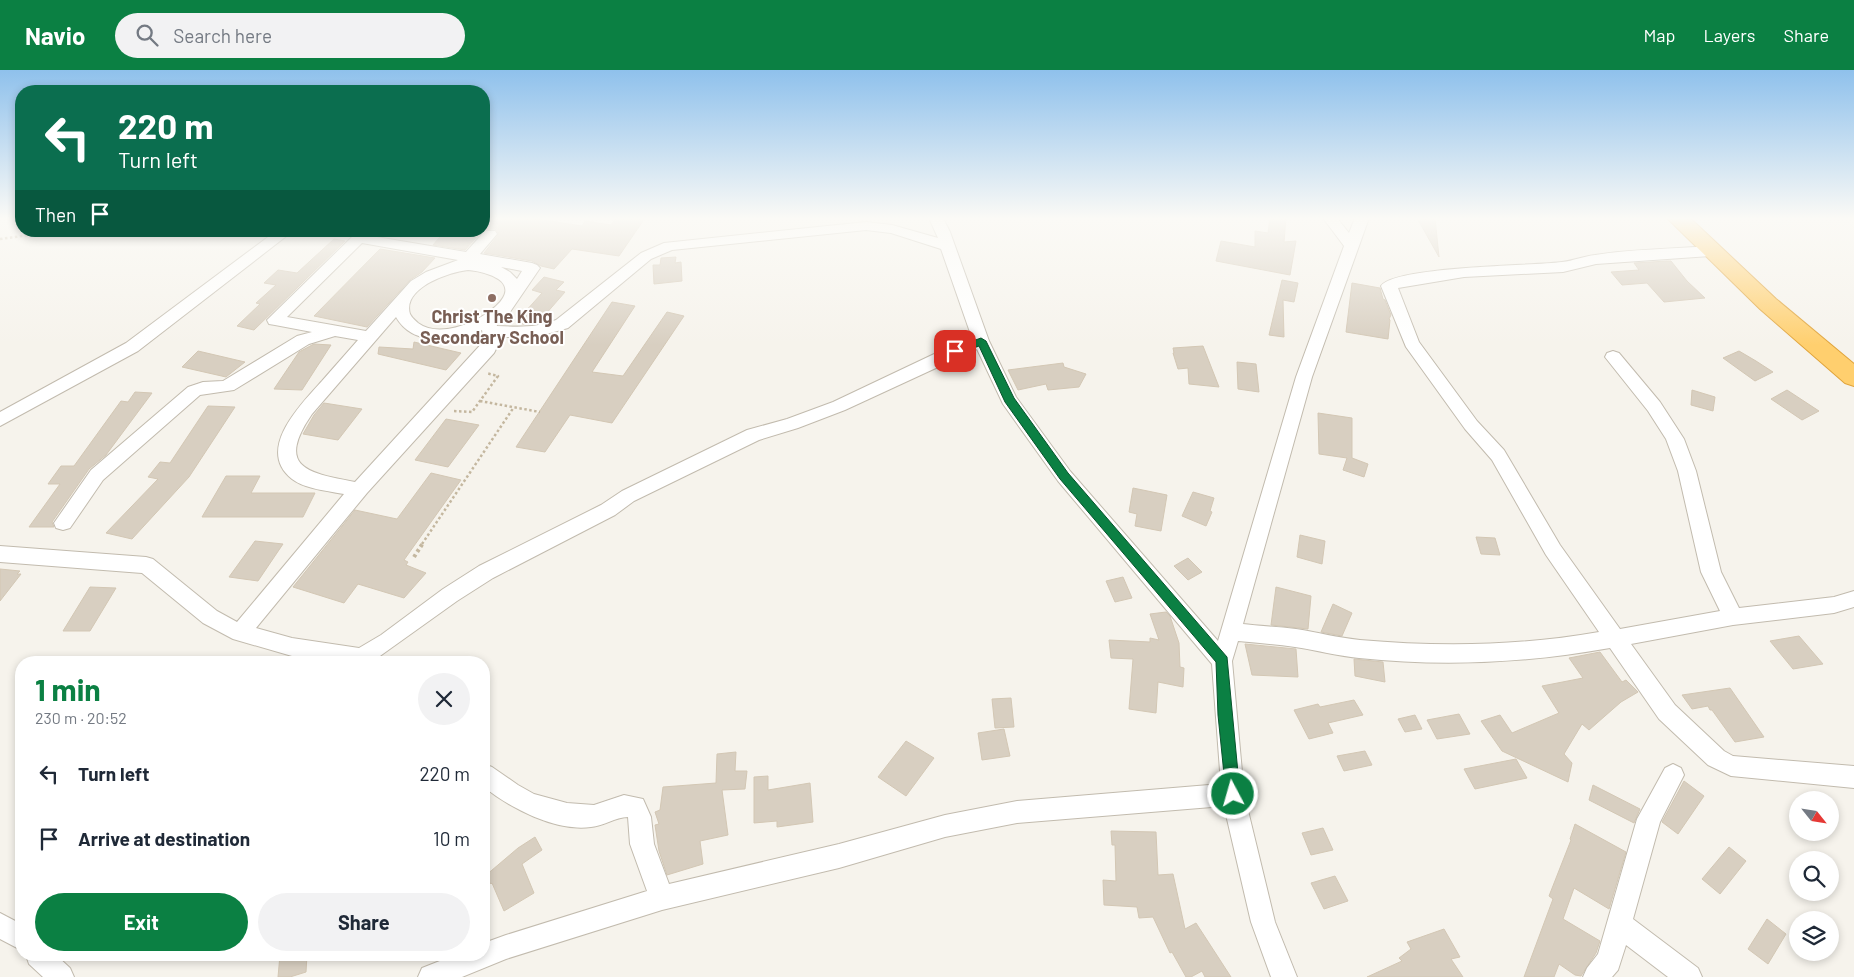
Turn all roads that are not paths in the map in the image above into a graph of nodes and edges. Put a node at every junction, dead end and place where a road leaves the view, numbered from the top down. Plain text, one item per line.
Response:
1 (247, 260) edge
2 (336, 260) edge
3 (462, 260) edge
4 (641, 260) edge
5 (953, 260) edge
6 (1347, 260) edge
7 (1591, 260) edge
8 (1720, 260) edge
9 (465, 261) junction
10 (407, 294) junction
11 (511, 298) junction
12 (489, 326) junction
13 (334, 331) junction
14 (370, 337) junction
15 (981, 341) junction
16 (1613, 357) dead end
17 (1854, 377) edge
18 (0, 420) edge
19 (358, 490) junction
20 (63, 523) dead end
21 (0, 554) edge
22 (1854, 599) edge
23 (1733, 617) junction
24 (1230, 632) junction
25 (240, 633) junction
26 (1614, 639) junction
27 (345, 656) edge
28 (372, 656) edge
29 (1222, 661) junction
30 (1672, 775) dead end
31 (1854, 777) edge
32 (490, 778) edge
33 (1233, 794) junction
34 (662, 898) junction
35 (1619, 924) junction
36 (0, 925) edge
37 (15, 934) edge
38 (490, 953) edge
39 (44, 961) edge
40 (471, 961) edge
41 (61, 977) edge
42 (431, 977) edge
43 (1284, 977) edge
44 (1596, 977) edge
45 (1689, 977) edge

1 - 18 street
2 - 13 street
3 - 9 street
4 - 12 street
5 - 15 street
6 - 24 street
7 - 26 street
8 - 17 highway
9 - 10 street
9 - 11 street
9 - 11 street
10 - 12 street
10 - 14 street
11 - 12 street
12 - 19 street
13 - 14 street
13 - 20 street
14 - 19 street
15 - 28 street
15 - 29 street
16 - 23 street
19 - 25 street
21 - 25 street
22 - 23 street
23 - 26 street
24 - 26 street
24 - 29 street
25 - 27 street
26 - 31 street
29 - 33 street
30 - 35 street
32 - 34 street
33 - 34 street
33 - 43 street
34 - 38 street
35 - 44 street
35 - 45 street
36 - 37 street
39 - 41 street
40 - 42 street

